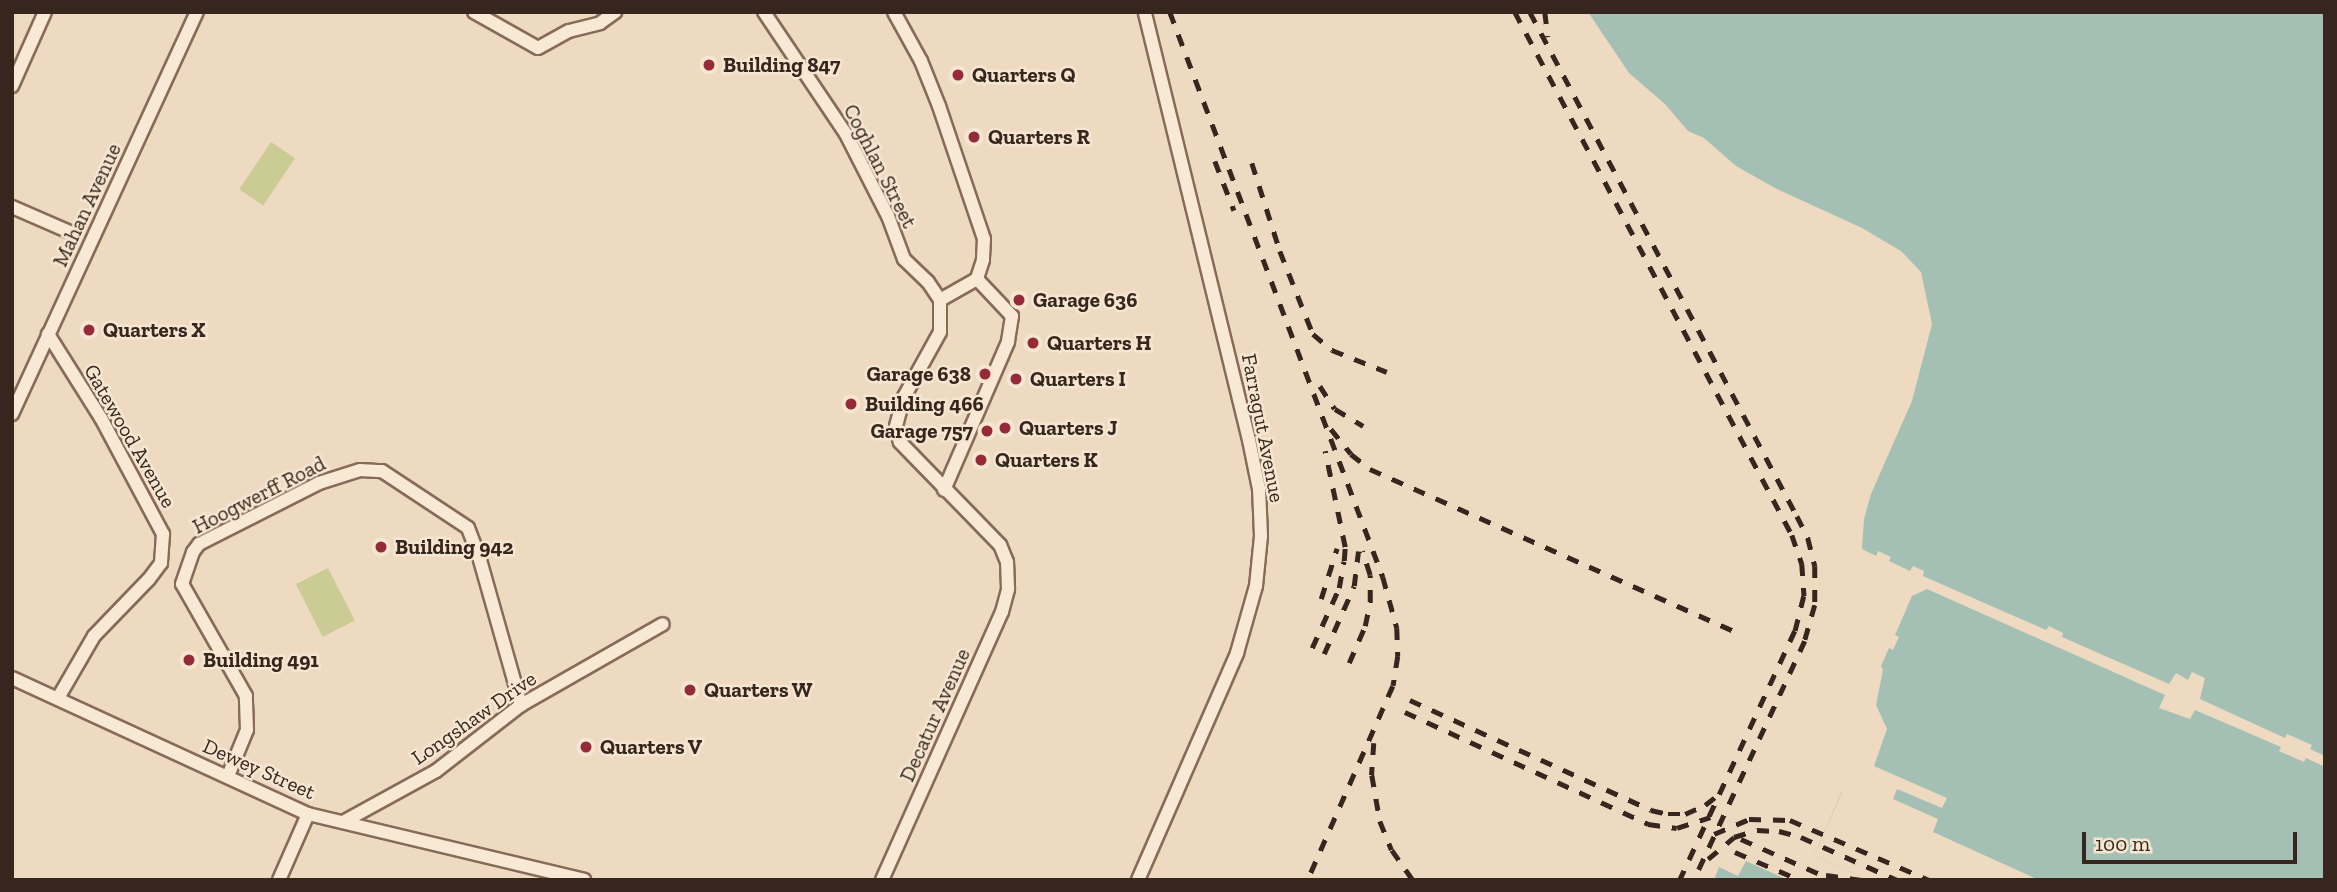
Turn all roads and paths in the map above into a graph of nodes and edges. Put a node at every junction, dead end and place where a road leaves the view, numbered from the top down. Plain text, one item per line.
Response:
1 (45, 12) edge
2 (197, 12) edge
3 (474, 12) edge
4 (615, 12) edge
5 (764, 12) edge
6 (894, 12) edge
7 (1145, 12) edge
8 (12, 86) edge
9 (12, 207) edge
10 (72, 233) dead end
11 (977, 279) junction
12 (940, 300) junction
13 (48, 334) junction
14 (12, 414) edge
15 (944, 489) junction
16 (663, 624) dead end
17 (12, 678) edge
18 (58, 698) junction
19 (521, 705) junction
20 (228, 776) junction
21 (308, 814) junction
22 (343, 822) junction
23 (279, 880) edge
24 (584, 880) edge
25 (882, 880) edge
26 (1138, 880) edge

1 - 8 street
2 - 13 street, Mahan Avenue
3 - 4 street
5 - 12 street, Coghlan Street
6 - 11 street
7 - 26 street, Farragut Avenue
9 - 10 street
11 - 12 street
11 - 15 street
12 - 15 street
13 - 14 street, Mahan Avenue
13 - 18 street, Gatewood Avenue
15 - 25 street, Decatur Avenue
16 - 19 street, Longshaw Drive
17 - 18 street, Dewey Street
18 - 20 street, Dewey Street
19 - 20 street, Hoogwerff Road
19 - 22 street, Longshaw Drive
20 - 21 street, Dewey Street
21 - 22 street, Dewey Street
21 - 23 street
22 - 24 street, Dewey Street

